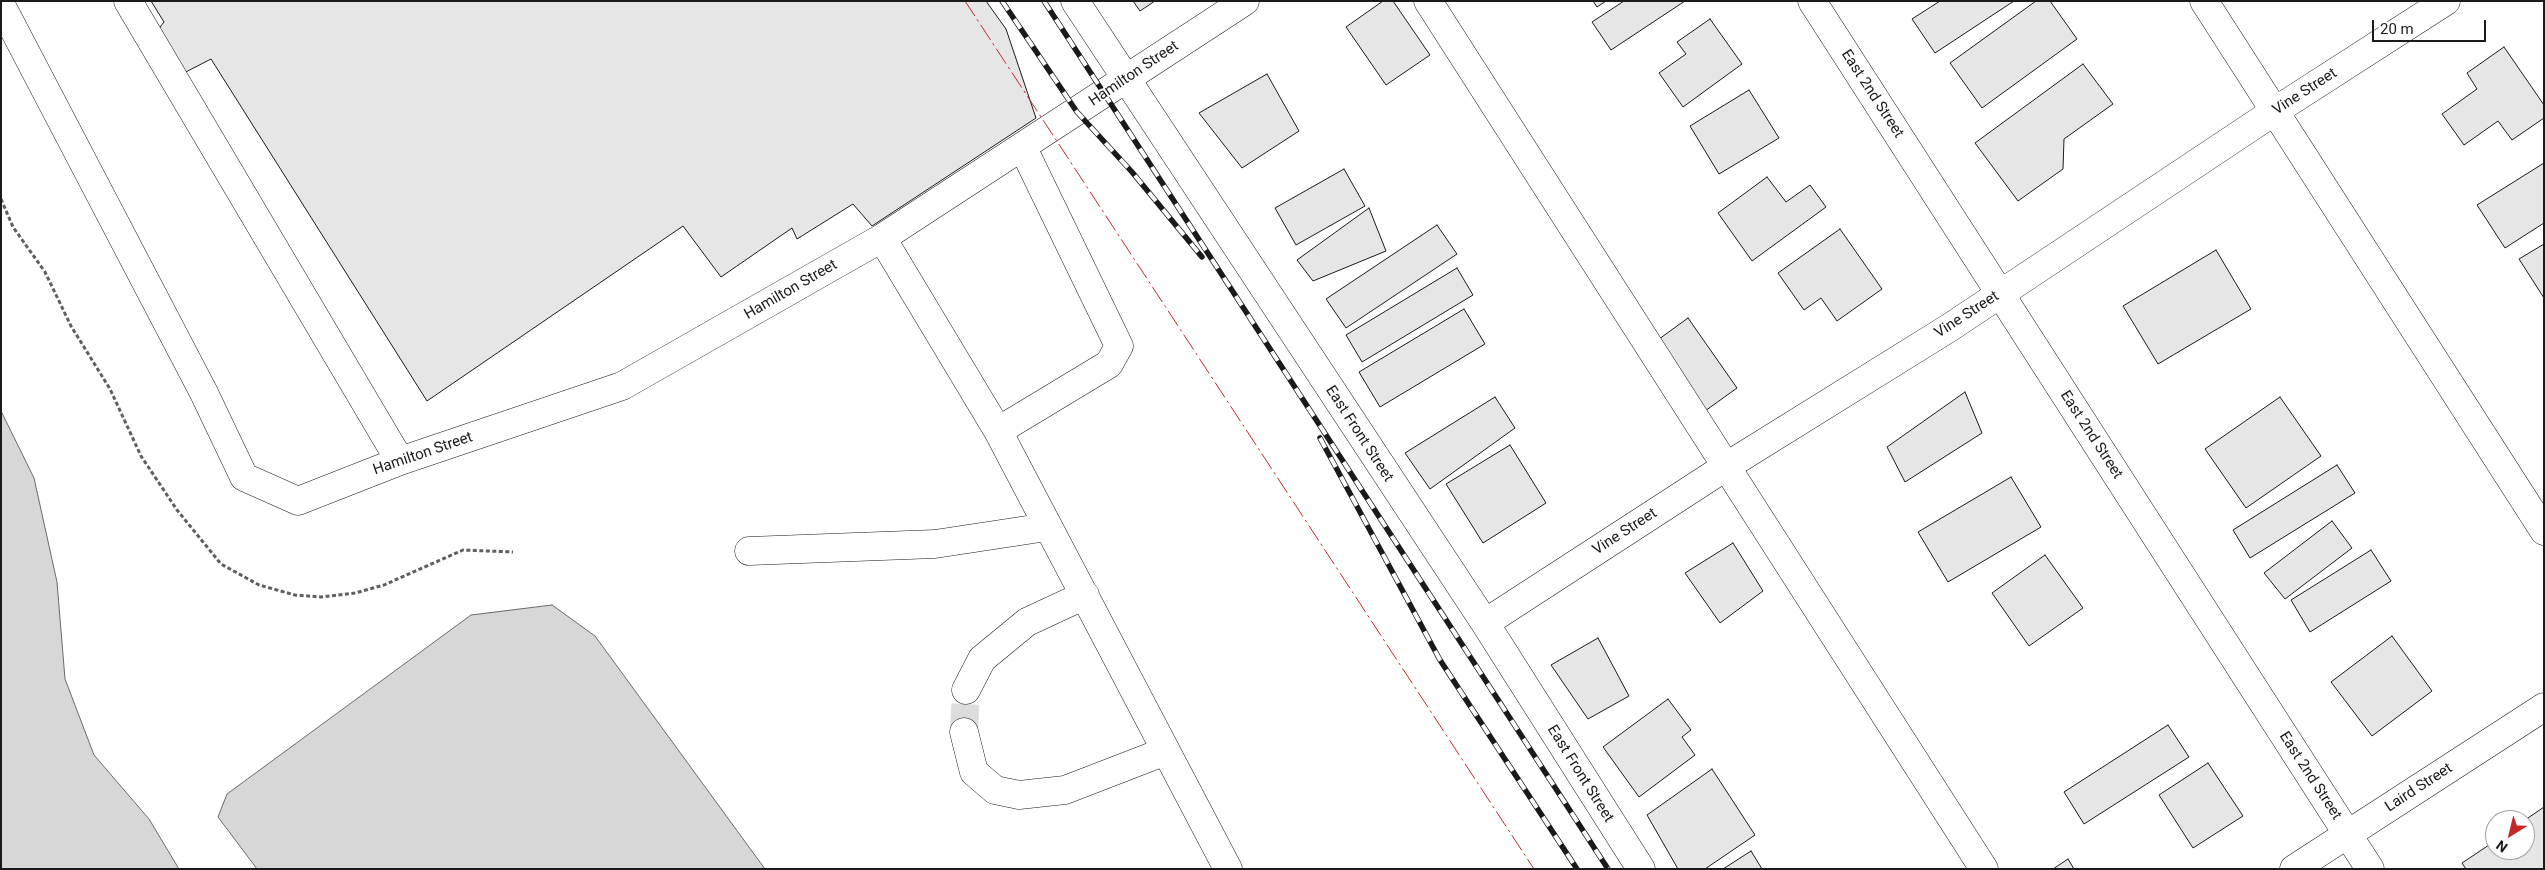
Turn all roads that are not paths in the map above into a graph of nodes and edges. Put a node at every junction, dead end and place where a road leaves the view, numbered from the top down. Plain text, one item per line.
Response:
1 (128, 1) edge
2 (1075, 1) edge
3 (1245, 1) edge
4 (1428, 1) edge
5 (1812, 1) edge
6 (2204, 1) edge
7 (2446, 1) edge
8 (1, 4) edge
9 (1125, 79) junction
10 (2275, 111) junction
11 (1023, 148) junction
12 (882, 238) junction
13 (2000, 294) junction
14 (998, 431) junction
15 (400, 461) junction
16 (1727, 466) junction
17 (1047, 527) junction
18 (2544, 531) edge
19 (749, 551) dead end
20 (1085, 596) junction
21 (1485, 623) junction
22 (966, 690) tunnel mouth
23 (2544, 707) edge
24 (964, 732) tunnel mouth
25 (1166, 751) junction
26 (2348, 835) junction
27 (1228, 869) edge
28 (1640, 869) edge
29 (1984, 869) edge
30 (2294, 869) edge
31 (2370, 869) edge

1 - 15 street
2 - 9 street, East Front Street
3 - 9 street, Hamilton Street
4 - 16 street
5 - 13 street, East 2nd Street
6 - 10 street
7 - 10 street, Vine Street
8 - 15 street, Hamilton Street
9 - 11 street, Hamilton Street
9 - 21 street, East Front Street
10 - 13 street, Vine Street
10 - 18 street
11 - 12 street, Hamilton Street
11 - 14 street
12 - 14 street
12 - 15 street, Hamilton Street
13 - 16 street, Vine Street
13 - 26 street, East 2nd Street
14 - 17 street
16 - 21 street, Vine Street
16 - 29 street
17 - 19 street
17 - 20 street
20 - 22 street
20 - 25 street
21 - 28 street, East Front Street
23 - 26 street, Laird Street
24 - 25 street
25 - 27 street
26 - 30 street, Laird Street
26 - 31 street, East 2nd Street

